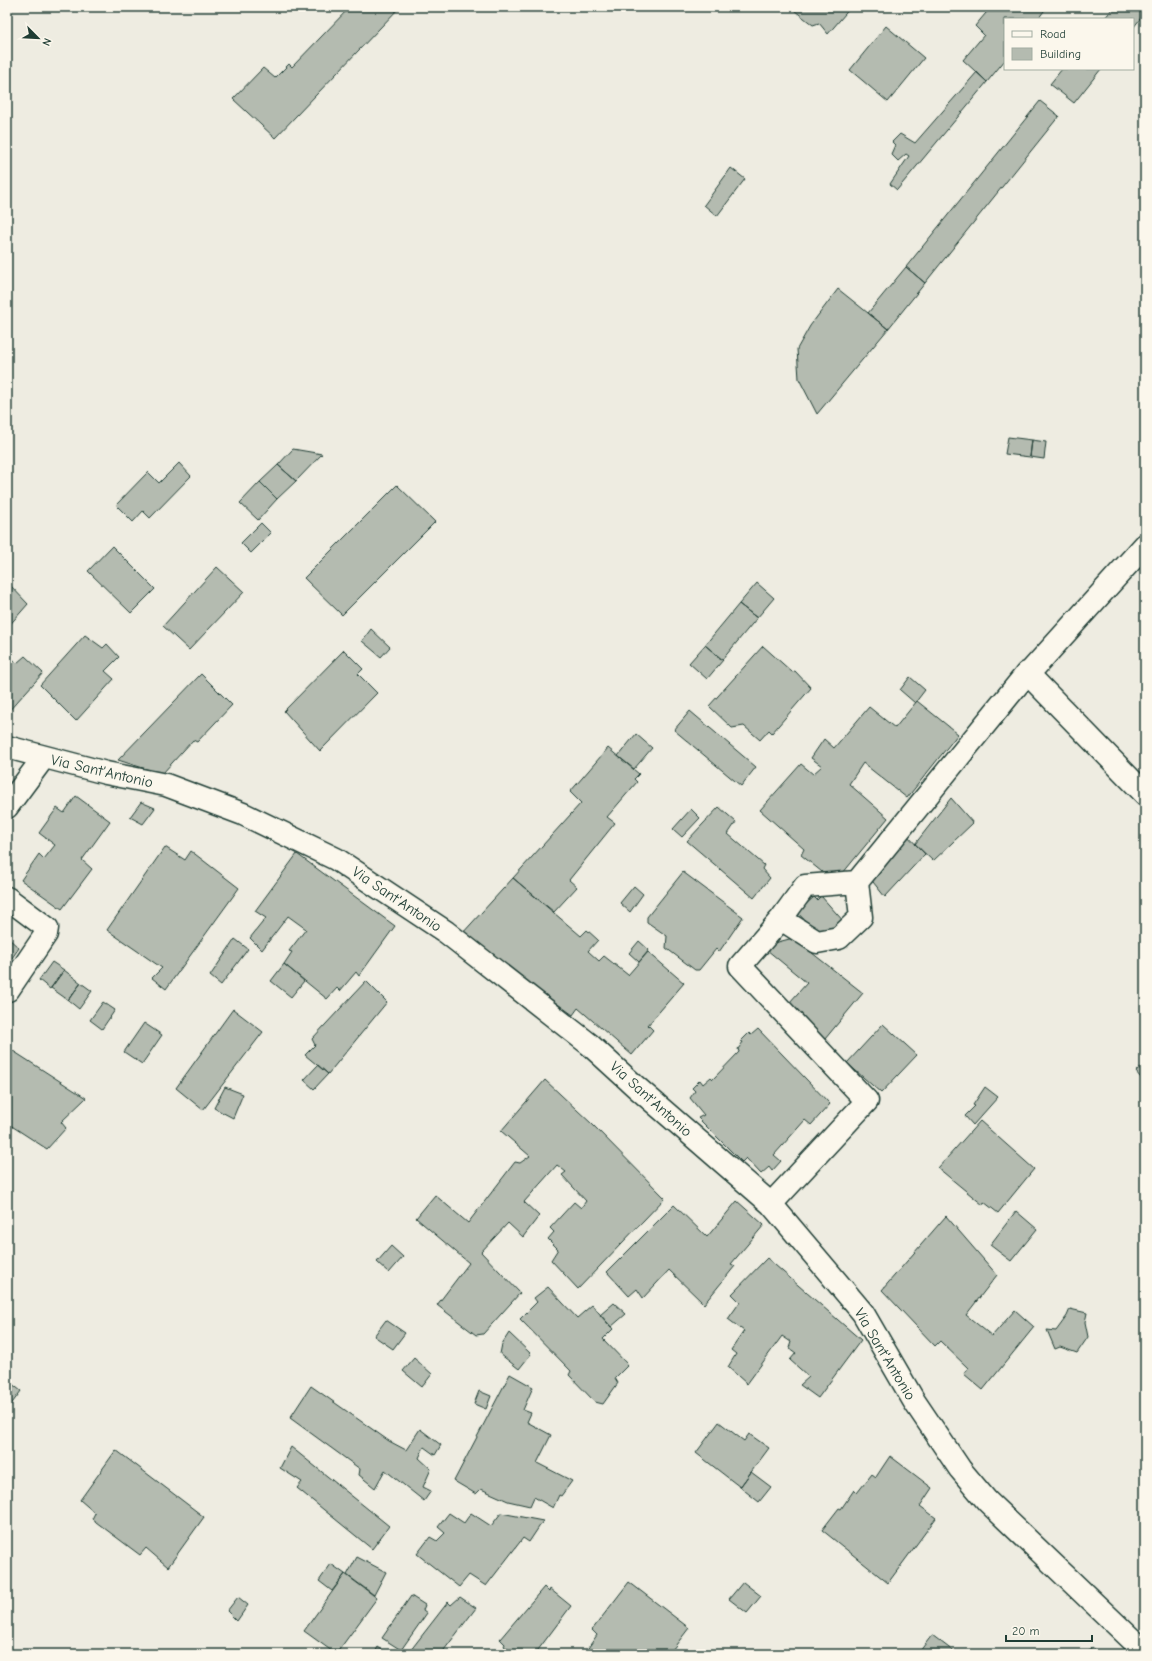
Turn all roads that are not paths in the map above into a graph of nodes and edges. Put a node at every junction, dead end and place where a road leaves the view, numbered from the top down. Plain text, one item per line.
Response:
1 (1145, 545) edge
2 (1031, 671) dead end
3 (7, 747) edge
4 (44, 757) junction
5 (1145, 794) edge
6 (7, 807) edge
7 (857, 882) junction
8 (7, 898) edge
9 (781, 919) junction
10 (8, 990) dead end
11 (771, 1204) junction
12 (1145, 1652) edge

1 - 2 street
3 - 4 street, Via Sant'Antonio
4 - 6 street
4 - 11 street, Via Sant'Antonio
5 - 7 street
7 - 9 street
7 - 9 street
8 - 10 street
9 - 11 street
11 - 12 street, Via Sant'Antonio

